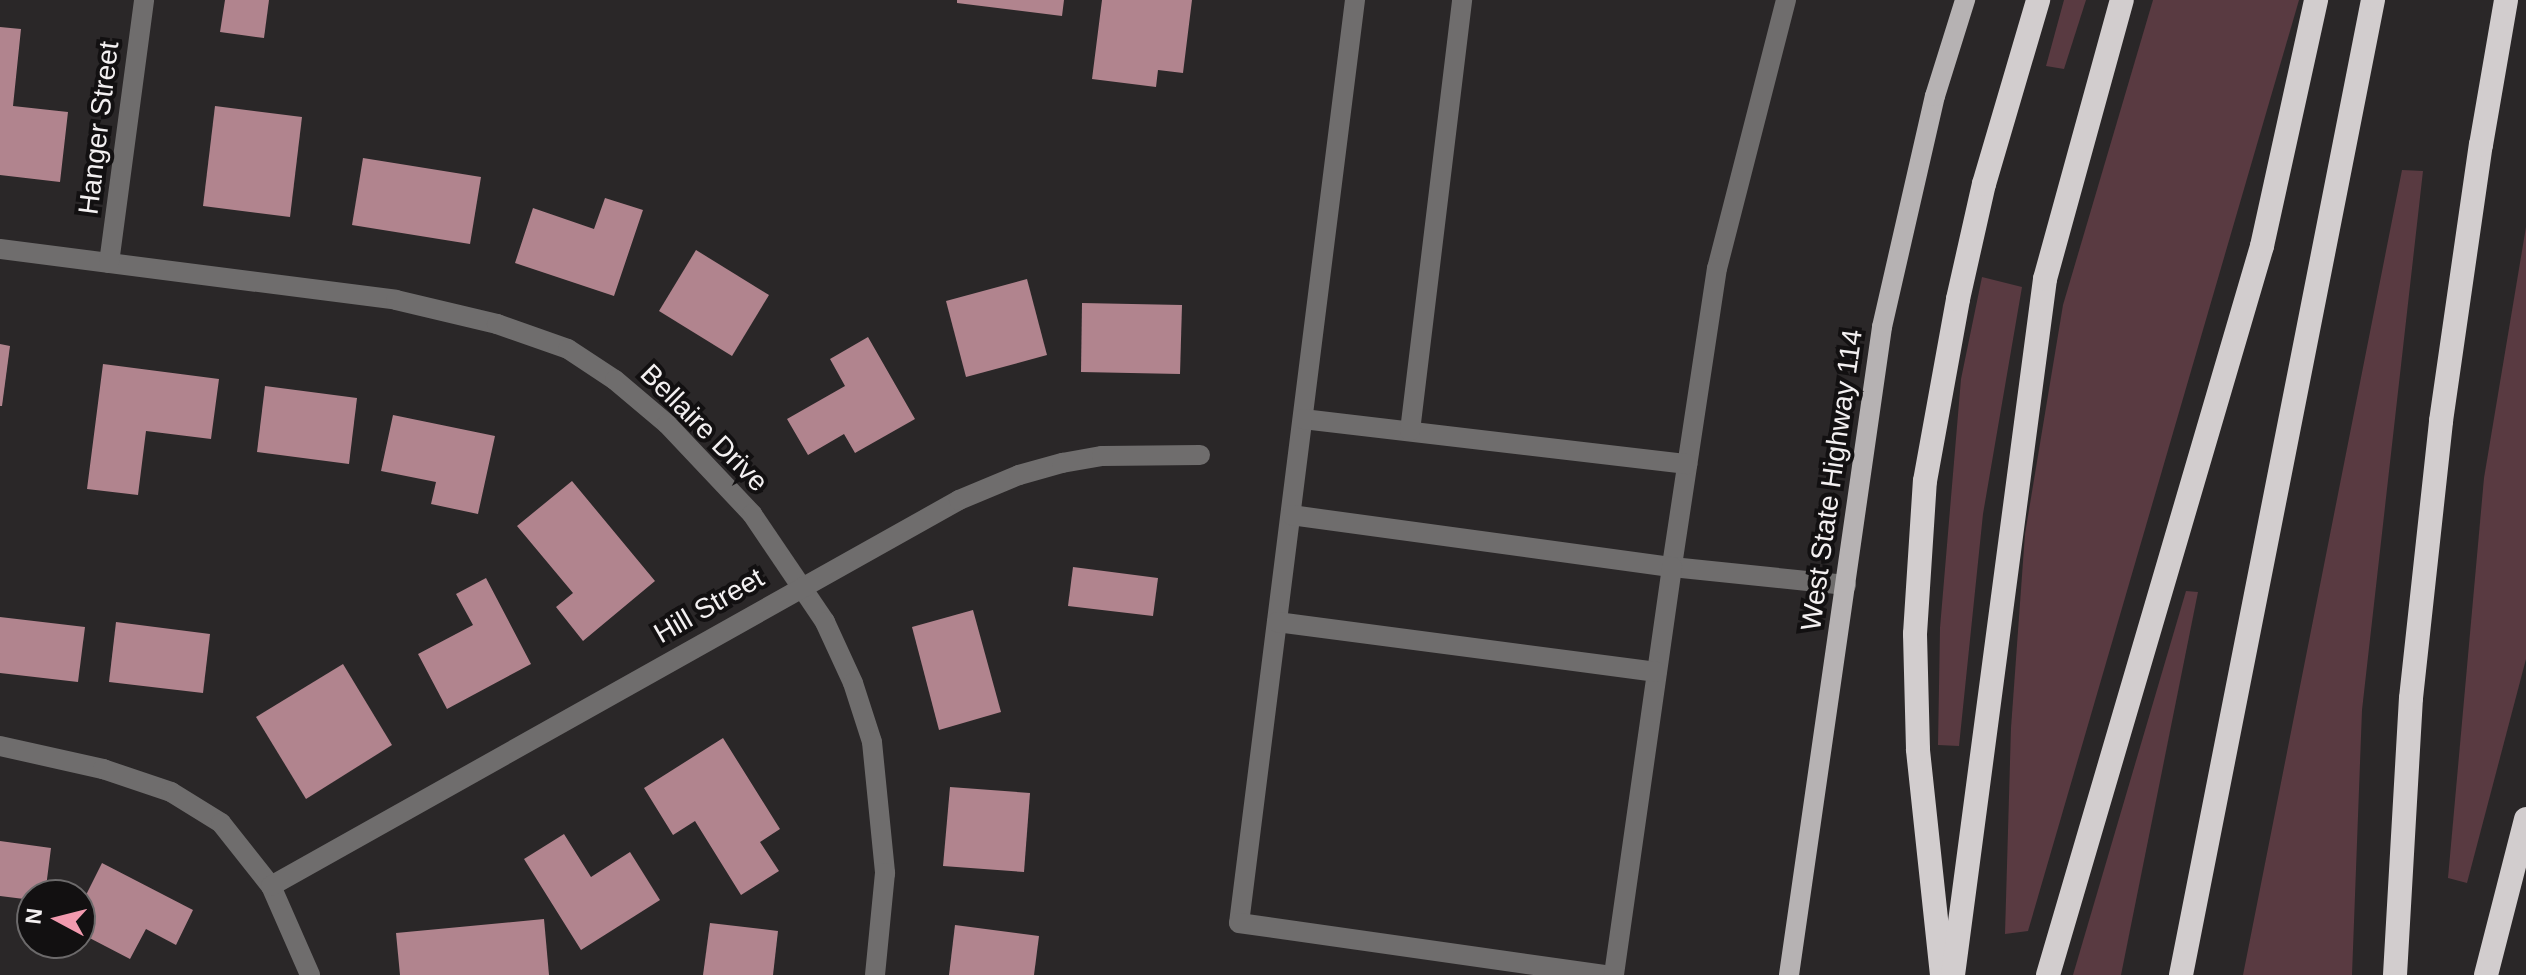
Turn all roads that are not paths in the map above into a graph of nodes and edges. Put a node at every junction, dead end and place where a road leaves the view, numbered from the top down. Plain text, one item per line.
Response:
1 (144, 0) edge
2 (1355, 0) edge
3 (1462, 0) edge
4 (1786, 0) edge
5 (1965, 0) edge
6 (2038, 0) edge
7 (2122, 0) edge
8 (2316, 0) edge
9 (2373, 0) edge
10 (2506, 0) edge
11 (0, 249) edge
12 (109, 263) junction
13 (1303, 419) junction
14 (1410, 431) junction
15 (1200, 455) dead end
16 (1687, 464) junction
17 (1291, 515) junction
18 (1672, 567) junction
19 (1846, 585) junction
20 (802, 586) junction
21 (1277, 622) junction
22 (1657, 672) junction
23 (0, 746) edge
24 (2526, 819) edge
25 (271, 886) junction
26 (310, 975) edge
27 (875, 975) edge
28 (1604, 975) edge
29 (1614, 975) edge
30 (1789, 975) edge
31 (1942, 975) edge
32 (1953, 975) edge
33 (2048, 975) edge
34 (2181, 975) edge
35 (2395, 975) edge
36 (2486, 975) edge

1 - 12 street, Hanger Street
2 - 13 street
3 - 14 street
4 - 16 street
5 - 19 main road, West State Highway 114
6 - 31 highway
7 - 32 highway
8 - 33 highway
9 - 34 highway
10 - 35 highway
11 - 12 street, Bellaire Drive
12 - 20 street, Bellaire Drive
13 - 14 street
13 - 17 street
14 - 16 street
15 - 20 street, Hill Street
16 - 18 street
17 - 18 street
17 - 21 street
18 - 19 street
18 - 22 street
19 - 30 main road, West State Highway 114
20 - 25 street, Hill Street
20 - 27 street, Bellaire Drive
21 - 22 street
21 - 28 street
22 - 29 street
23 - 25 street
24 - 36 highway
25 - 26 street

